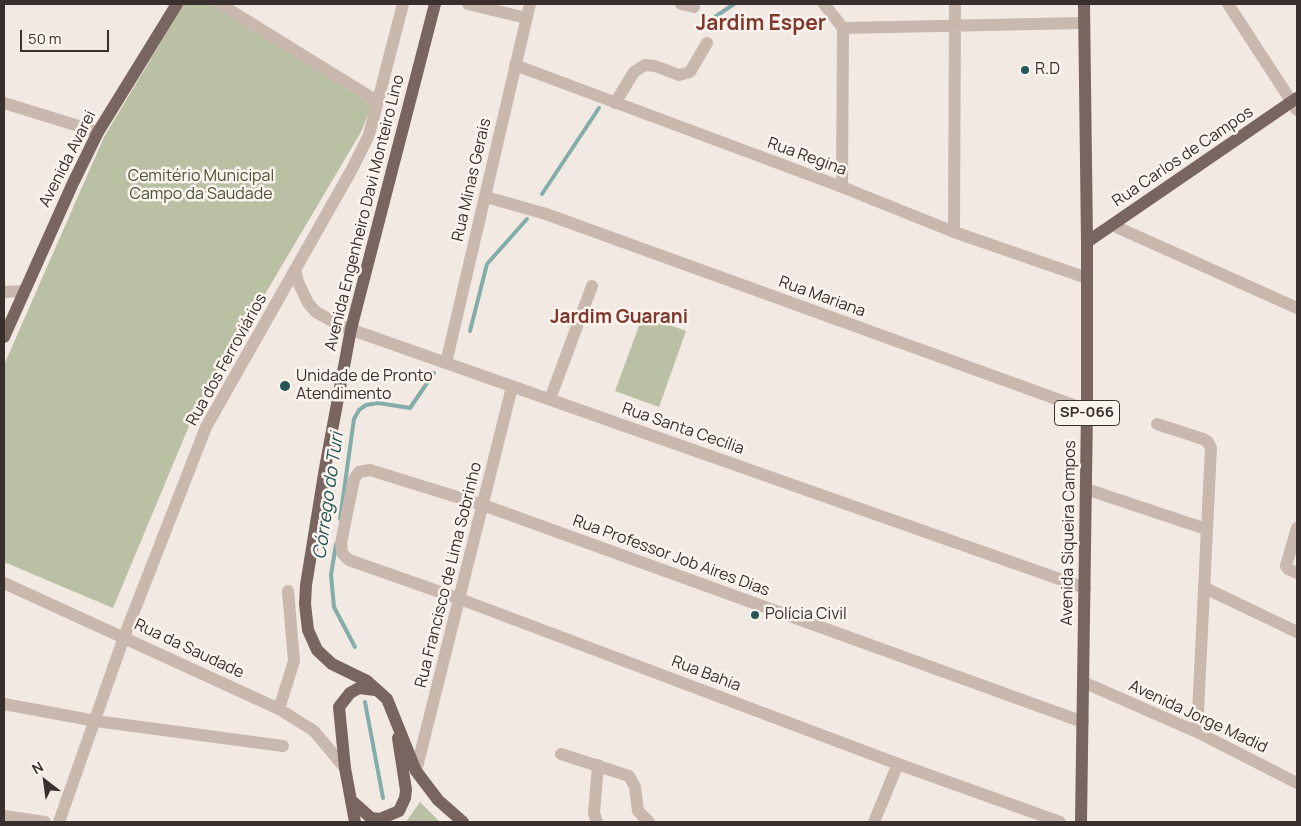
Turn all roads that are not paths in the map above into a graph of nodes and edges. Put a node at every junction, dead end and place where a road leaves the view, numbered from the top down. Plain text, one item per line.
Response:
1 (177, 4) edge
2 (220, 4) edge
3 (403, 4) edge
4 (435, 4) edge
5 (468, 4) edge
6 (530, 4) edge
7 (824, 4) edge
8 (955, 4) edge
9 (1084, 4) edge
10 (1228, 4) edge
11 (526, 18) junction
12 (1083, 22) junction
13 (954, 26) junction
14 (843, 28) junction
15 (707, 43) dead end
16 (515, 65) junction
17 (377, 101) junction
18 (615, 102) junction
19 (4, 103) edge
20 (1295, 103) edge
21 (98, 132) junction
22 (842, 187) junction
23 (486, 197) junction
24 (1112, 225) junction
25 (954, 232) junction
26 (1087, 242) junction
27 (295, 270) junction
28 (1087, 278) junction
29 (592, 286) dead end
30 (24, 291) junction
31 (4, 292) edge
32 (1297, 308) edge
33 (351, 329) junction
34 (4, 337) edge
35 (446, 363) junction
36 (512, 387) junction
37 (550, 399) junction
38 (1087, 410) junction
39 (1157, 424) dead end
40 (1086, 489) junction
41 (483, 505) junction
42 (1297, 528) edge
43 (1206, 529) junction
44 (342, 553) joint
45 (1297, 573) edge
46 (4, 583) edge
47 (1085, 588) junction
48 (1204, 588) junction
49 (288, 591) dead end
50 (460, 599) junction
51 (1297, 632) edge
52 (124, 637) junction
53 (1083, 682) junction
54 (380, 692) junction
55 (4, 704) edge
56 (279, 708) junction
57 (96, 721) junction
58 (395, 722) junction
59 (1083, 722) junction
60 (1197, 732) junction
61 (283, 746) dead end
62 (561, 754) dead end
63 (898, 764) junction
64 (598, 765) junction
65 (345, 768) junction
66 (416, 771) junction
67 (1297, 783) edge
68 (352, 801) junction
69 (4, 816) edge
70 (45, 822) edge
71 (59, 822) edge
72 (355, 822) edge
73 (463, 822) edge
74 (597, 822) edge
75 (649, 822) edge
76 (874, 822) edge
77 (1060, 822) edge
78 (1081, 822) edge

1 - 21 main road, Avenida Avarei
2 - 17 street
3 - 17 street, Rua dos Ferroviários
4 - 33 main road, Avenida Engenheiro Davi Monteiro Lino
5 - 11 street
6 - 11 street, Rua Minas Gerais
7 - 14 street
8 - 13 street
9 - 12 main road, Avenida Siqueira Campos / SP-066
10 - 20 street
11 - 16 street, Rua Minas Gerais
12 - 13 street
12 - 26 main road, Avenida Siqueira Campos / SP-066
13 - 14 street
13 - 25 street
14 - 22 street
15 - 18 street
16 - 18 street, Rua Regina
16 - 23 street, Rua Minas Gerais
17 - 27 street, Rua dos Ferroviários
18 - 22 street, Rua Regina
19 - 21 street
20 - 24 main road, Rua Carlos de Campos
21 - 30 main road, Avenida Avarei
22 - 25 street, Rua Regina
23 - 35 street, Rua Minas Gerais
23 - 38 street, Rua Mariana
24 - 26 main road, Rua Carlos de Campos
24 - 32 street
25 - 28 street, Rua Regina
26 - 28 main road, Avenida Siqueira Campos / SP-066
27 - 33 street, Rua Santa Cecília
27 - 52 street, Rua dos Ferroviários
28 - 38 main road, Avenida Siqueira Campos / SP-066
29 - 37 street
30 - 31 street
30 - 34 main road, Avenida Avarei
33 - 35 street, Rua Santa Cecília
33 - 54 main road, Avenida Engenheiro Davi Monteiro Lino
35 - 36 street, Rua Santa Cecília
36 - 37 street, Rua Santa Cecília
36 - 41 street, Rua Francisco de Lima Sobrinho
37 - 47 street, Rua Santa Cecília
38 - 40 main road, Avenida Siqueira Campos / SP-066
39 - 43 street
40 - 43 street
40 - 47 main road, Avenida Siqueira Campos / SP-066
41 - 44 street, Rua Professor Job Aires Dias
41 - 50 street, Rua Francisco de Lima Sobrinho
41 - 59 street, Rua Professor Job Aires Dias
42 - 45 street
43 - 48 street
44 - 50 street, Rua Bahia
46 - 52 street, Rua da Saudade
47 - 53 main road, Avenida Siqueira Campos / SP-066
48 - 51 street
48 - 60 street
49 - 56 street
50 - 63 street, Rua Bahia
50 - 66 street, Rua Francisco de Lima Sobrinho
52 - 56 street, Rua da Saudade
52 - 57 street, Rua dos Ferroviários
53 - 59 main road, Avenida Siqueira Campos / SP-066
53 - 60 street, Avenida Jorge Madid
54 - 58 main road, Avenida Engenheiro Davi Monteiro Lino
54 - 65 main road
55 - 57 street
56 - 65 street, Rua da Saudade
57 - 61 street
57 - 71 street, Rua dos Ferroviários
58 - 66 main road, Avenida Engenheiro Davi Monteiro Lino
58 - 68 main road, Avenida Engenheiro Davi Monteiro Lino
59 - 78 main road, Avenida Siqueira Campos / SP-066
60 - 67 street, Avenida Jorge Madid
62 - 64 street
63 - 76 street
63 - 77 street, Rua Bahia
64 - 74 street
64 - 75 street
65 - 68 main road
66 - 73 main road, Avenida Engenheiro Davi Monteiro Lino
68 - 72 main road
69 - 70 street

